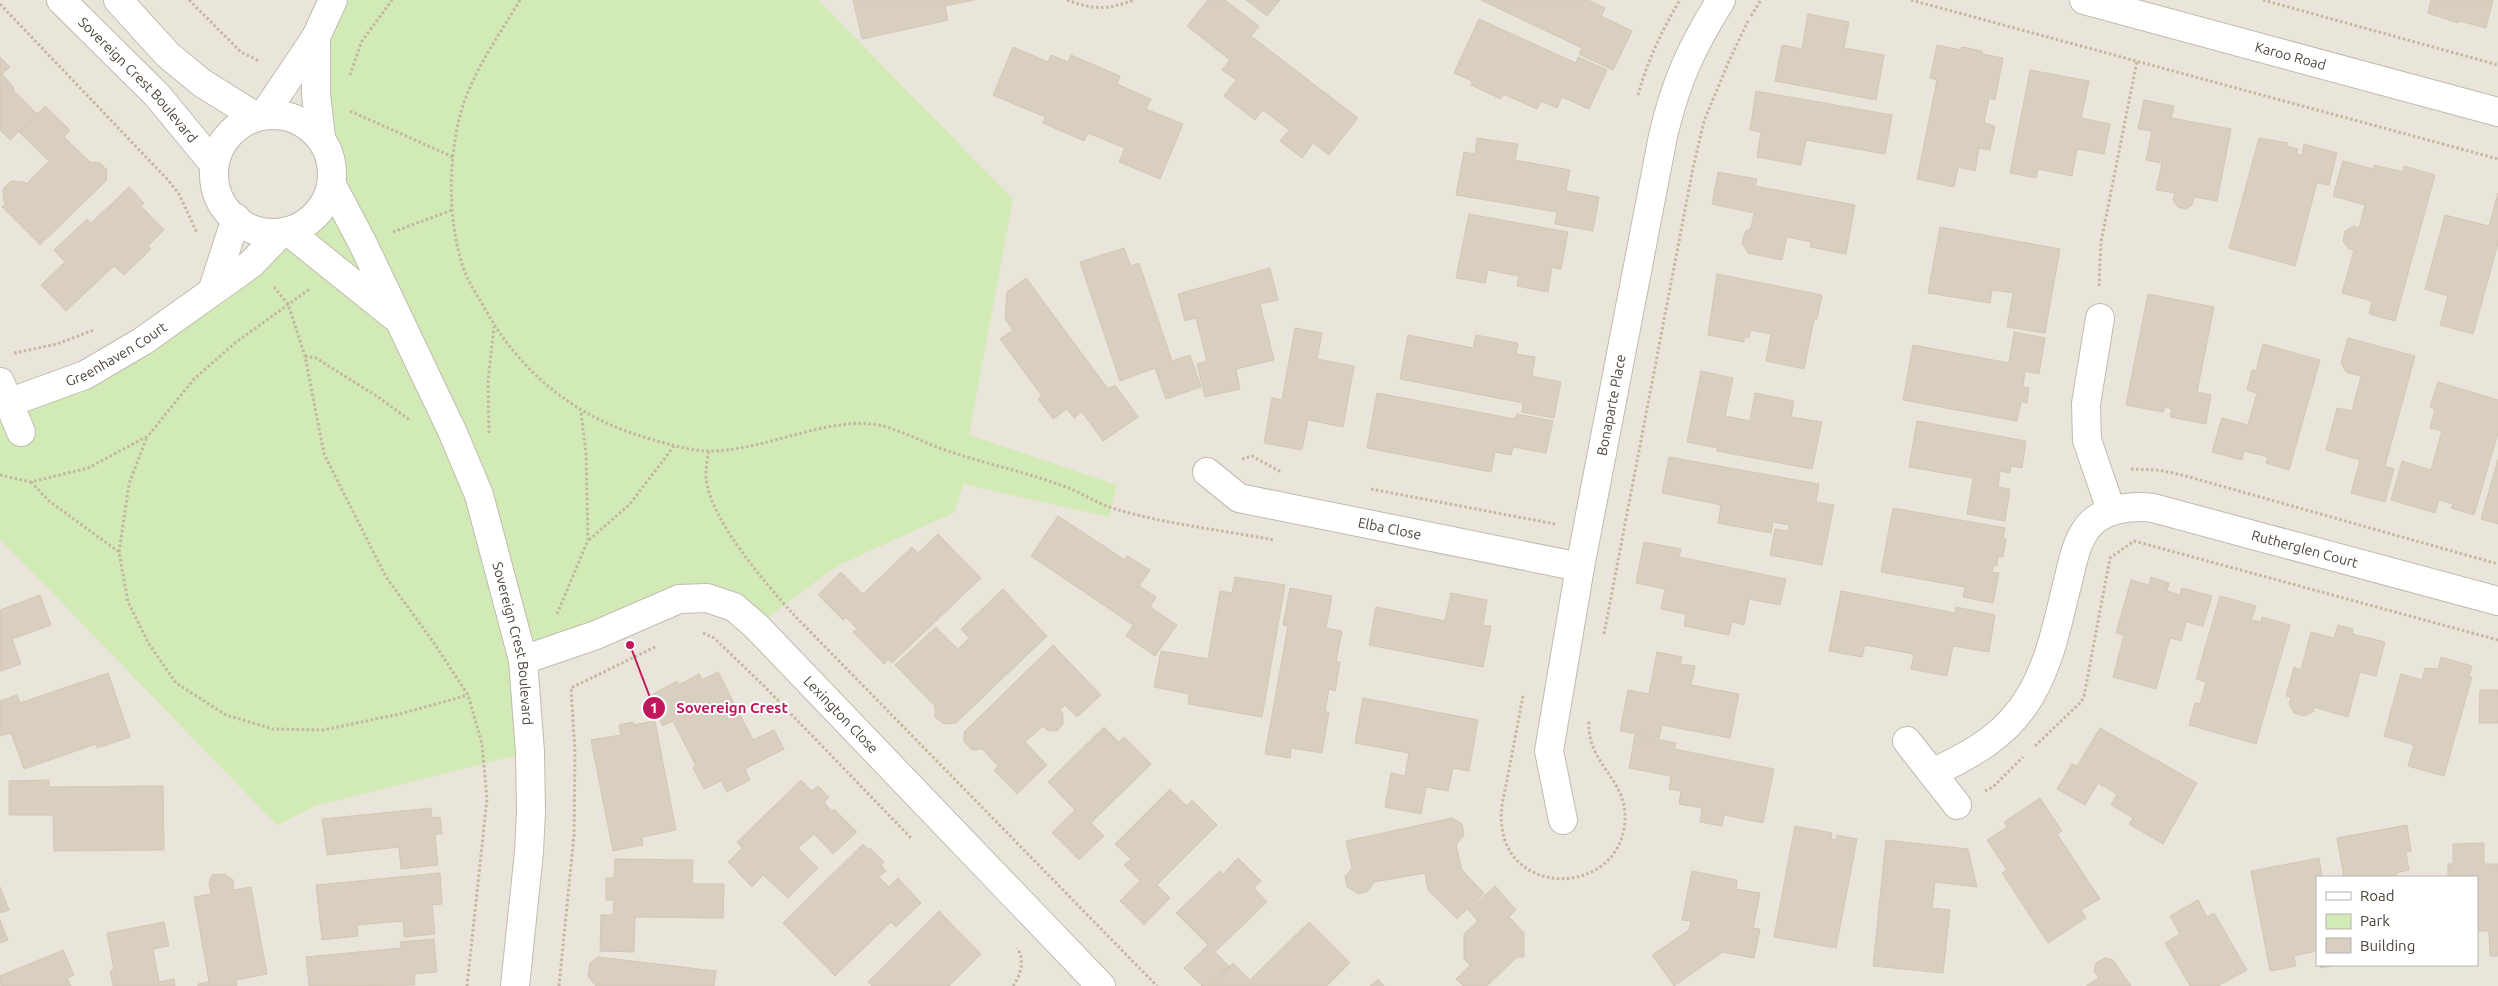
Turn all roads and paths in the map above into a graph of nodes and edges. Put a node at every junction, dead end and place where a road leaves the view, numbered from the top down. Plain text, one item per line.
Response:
1 (61, 0) edge
2 (118, 0) edge
3 (189, 0) edge
4 (333, 0) edge
5 (392, 0) edge
6 (520, 0) edge
7 (1067, 0) edge
8 (1134, 0) edge
9 (1680, 0) edge
10 (1720, 0) edge
11 (1911, 0) edge
12 (2084, 0) edge
13 (2263, 0) edge
14 (0, 4) edge
15 (316, 37) junction
16 (259, 61) dead end
17 (2137, 61) junction
18 (2498, 65) edge
19 (348, 81) dead end
20 (1637, 99) dead end
21 (344, 108) dead end
22 (2498, 112) edge
23 (260, 115) junction
24 (321, 138) junction
25 (453, 158) junction
26 (2498, 159) edge
27 (213, 163) junction
28 (332, 185) junction
29 (452, 210) junction
30 (236, 218) junction
31 (284, 234) junction
32 (198, 236) dead end
33 (363, 244) junction
34 (336, 270) junction
35 (270, 282) dead end
36 (213, 289) junction
37 (288, 304) junction
38 (2100, 318) joint
39 (400, 321) junction
40 (494, 327) junction
41 (98, 328) dead end
42 (6, 355) dead end
43 (306, 356) junction
44 (4, 392) edge
45 (581, 411) junction
46 (417, 426) dead end
47 (21, 432) dead end
48 (490, 435) dead end
49 (148, 436) junction
50 (674, 446) junction
51 (708, 451) junction
52 (1242, 458) dead end
53 (2124, 470) dead end
54 (1207, 472) dead end
55 (1290, 473) dead end
56 (0, 475) edge
57 (31, 482) junction
58 (1366, 488) dead end
59 (2111, 510) junction
60 (1556, 515) dead end
61 (588, 540) junction
62 (1275, 540) dead end
63 (119, 552) junction
64 (2498, 564) edge
65 (1580, 567) junction
66 (2498, 601) edge
67 (555, 617) dead end
68 (697, 632) dead end
69 (2498, 640) edge
70 (660, 645) dead end
71 (524, 660) junction
72 (468, 695) junction
73 (1907, 741) dead end
74 (2033, 748) dead end
75 (2027, 754) dead end
76 (1947, 790) junction
77 (1563, 820) dead end
78 (913, 840) dead end
79 (1015, 945) dead end
80 (1084, 981) edge
81 (467, 986) edge
82 (515, 986) edge
83 (559, 986) edge
84 (1013, 986) edge
85 (1157, 986) edge

1 - 27 street, Sovereign Crest Boulevard
2 - 23 street
3 - 16 path
4 - 15 street
5 - 19 path
6 - 25 path
7 - 8 path
9 - 20 path
10 - 65 street, Bonaparte Place
11 - 17 path
12 - 22 street, Karoo Road
13 - 18 path
14 - 32 path
15 - 23 street
15 - 24 street
17 - 26 path
17 - 38 path
21 - 25 path
23 - 24 street
23 - 27 street
24 - 28 street
25 - 29 path
27 - 30 street
28 - 31 street
28 - 33 street, Sovereign Crest Boulevard
29 - 33 path
29 - 40 path
30 - 31 street
30 - 36 street
31 - 34 street, Sovereign Crest Boulevard
31 - 36 street, Greenhaven Court
33 - 39 street, Sovereign Crest Boulevard
34 - 37 path
34 - 39 street, Sovereign Crest Boulevard
35 - 37 path
36 - 44 street, Greenhaven Court
37 - 43 path
37 - 49 path
38 - 59 street
39 - 71 street, Sovereign Crest Boulevard
40 - 45 path
40 - 48 path
41 - 42 path
43 - 46 path
43 - 72 path
44 - 47 street, Greenhaven Court
45 - 50 path
45 - 61 path
49 - 57 path
49 - 63 path
50 - 51 path
50 - 61 path
51 - 62 path
51 - 85 path
52 - 55 path
53 - 64 path
54 - 65 street, Elba Close
56 - 57 path
57 - 63 path
58 - 60 path
59 - 66 street, Rutherglen Court
59 - 76 street, Rutherglen Court
61 - 67 path
63 - 72 path
65 - 77 street, Bonaparte Place
68 - 78 path
69 - 74 path
70 - 83 path
71 - 80 street, Lexington Close
71 - 82 street, Sovereign Crest Boulevard
72 - 81 path
73 - 76 street
75 - 76 path
79 - 84 path

